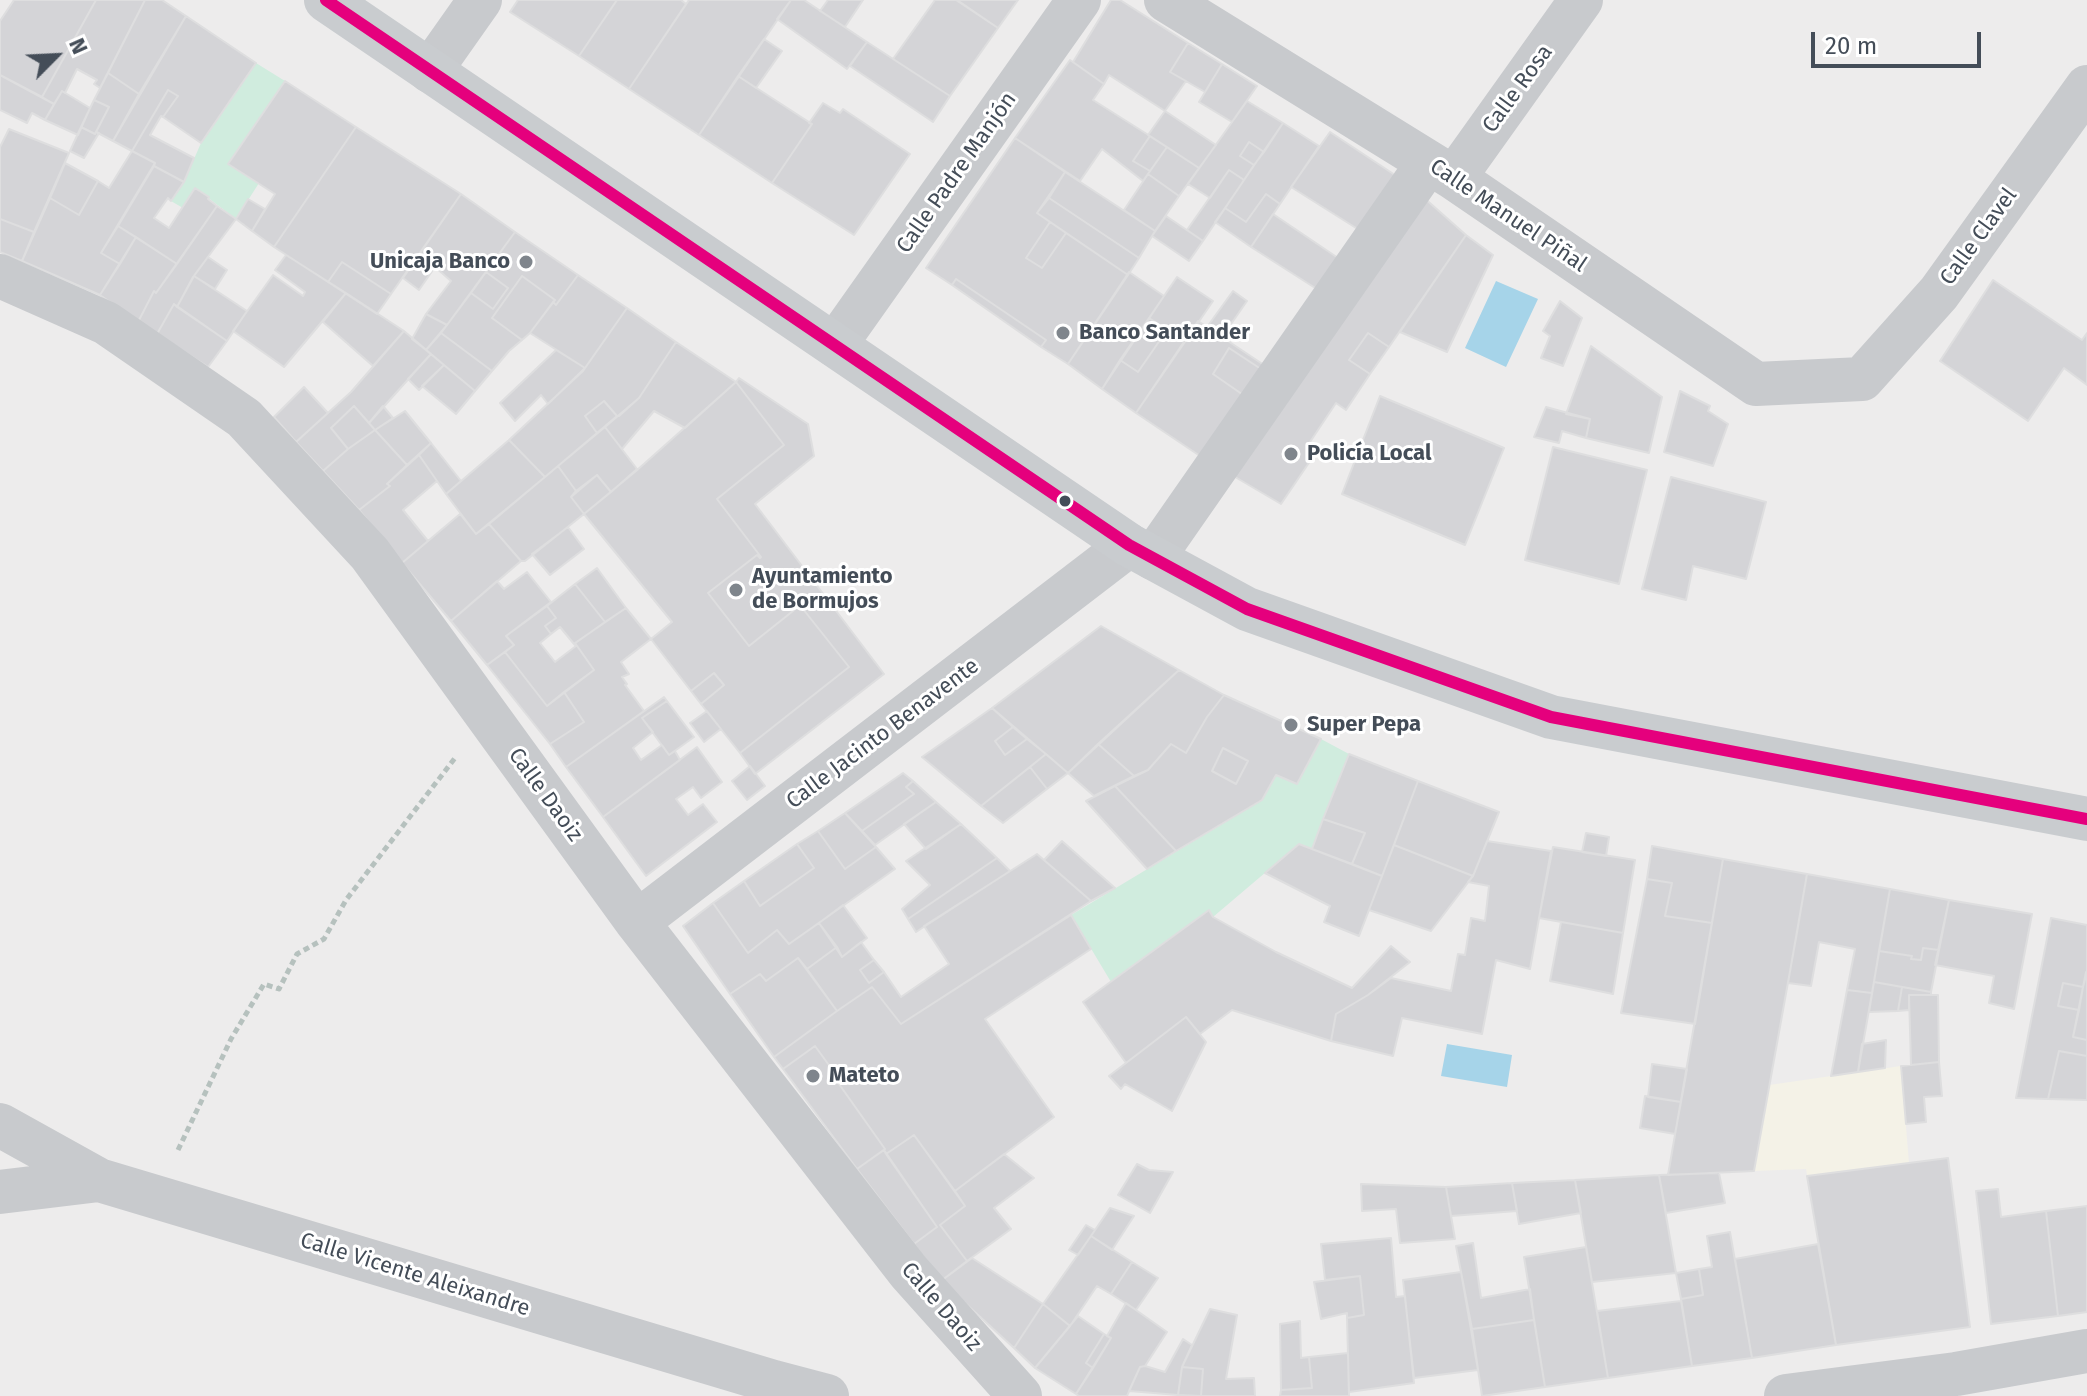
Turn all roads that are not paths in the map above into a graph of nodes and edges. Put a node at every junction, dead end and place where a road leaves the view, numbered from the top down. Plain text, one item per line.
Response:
1 (326, 0) edge
2 (480, 0) edge
3 (1079, 0) edge
4 (1166, 0) edge
5 (1581, 0) edge
6 (430, 71) junction
7 (2087, 87) edge
8 (1441, 170) junction
9 (0, 276) edge
10 (835, 345) junction
11 (1862, 379) joint
12 (1141, 552) junction
13 (2087, 819) edge
14 (637, 922) junction
15 (0, 1125) edge
16 (99, 1180) junction
17 (0, 1192) edge
18 (2087, 1351) edge
19 (770, 1389) edge
20 (827, 1396) edge
21 (1020, 1396) edge
22 (1786, 1396) edge

1 - 6 main road
2 - 6 street
3 - 10 street, Calle Padre Manjón
4 - 8 street, Calle Manuel Piñal
5 - 8 street, Calle Rosa
6 - 10 main road
7 - 11 street, Calle Clavel
8 - 11 street, Calle Manuel Piñal
8 - 12 street, Calle Rosa
9 - 14 street, Calle Daoiz
10 - 12 main road
12 - 13 main road
12 - 14 street, Calle Jacinto Benavente
14 - 21 street, Calle Daoiz
15 - 16 street
16 - 17 street, Calle Vicente Aleixandre
16 - 19 street, Calle Vicente Aleixandre
18 - 22 street
19 - 20 street, Calle Vicente Aleixandre

